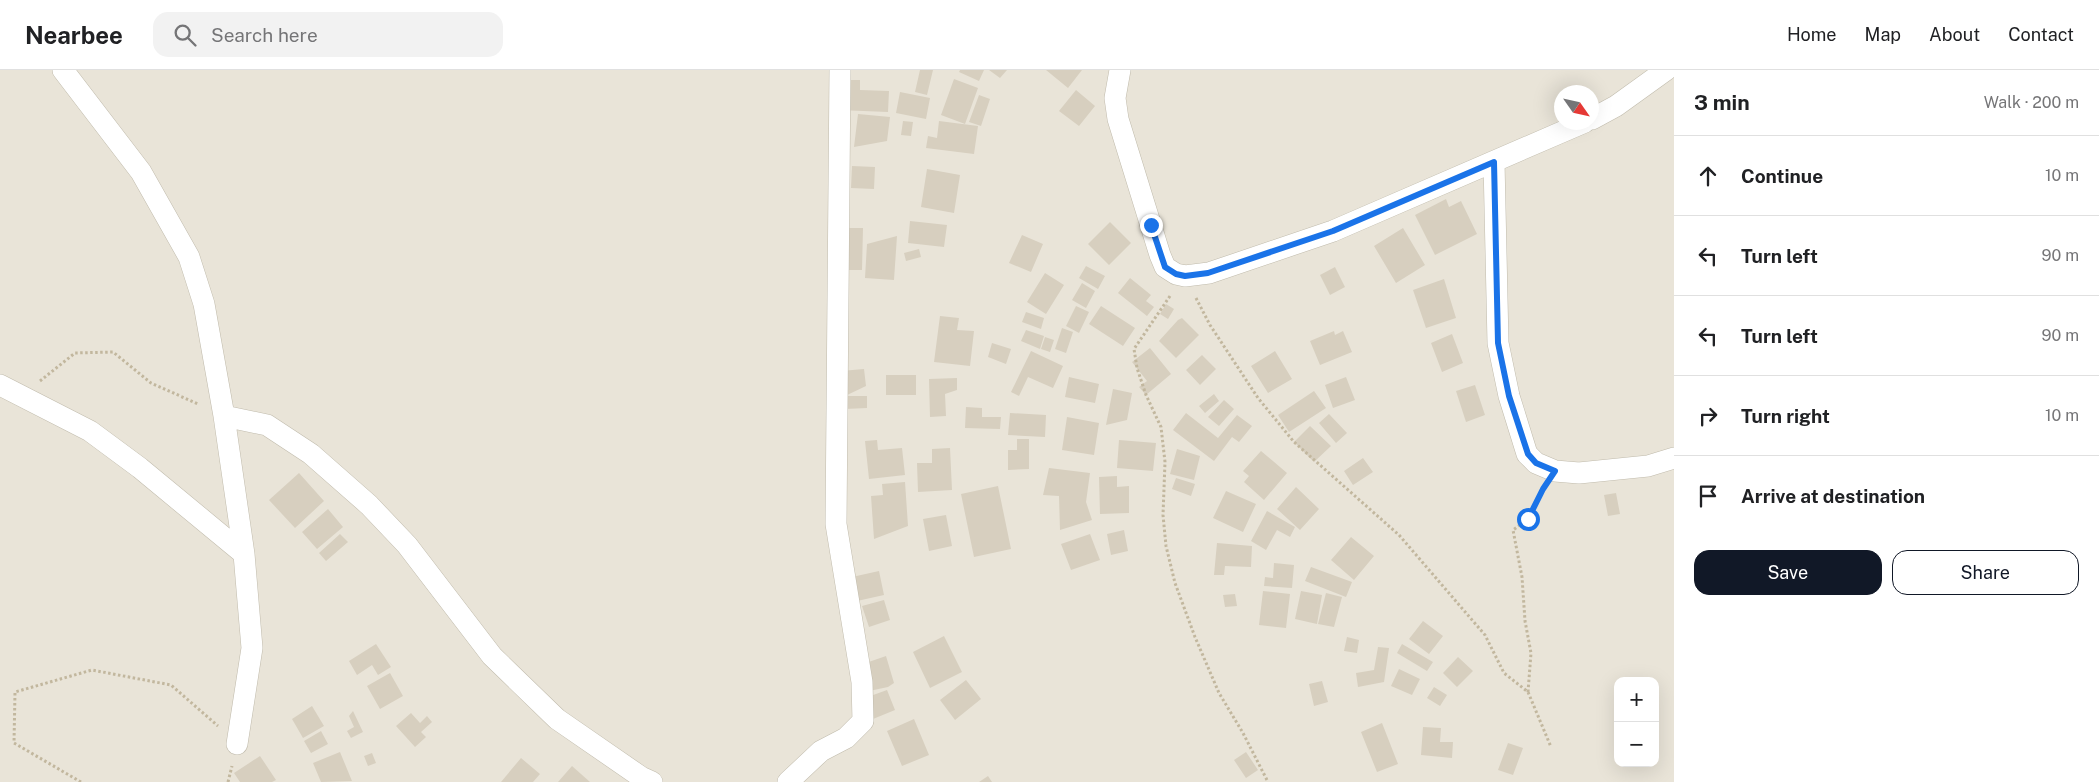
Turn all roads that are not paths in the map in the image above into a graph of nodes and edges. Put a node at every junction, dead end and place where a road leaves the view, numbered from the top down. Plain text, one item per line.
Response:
1 (63, 70) edge
2 (840, 70) edge
3 (1120, 70) edge
4 (1666, 70) edge
5 (1599, 115) edge
6 (1567, 130) edge
7 (1494, 162) junction
8 (0, 386) edge
9 (224, 416) junction
10 (1674, 458) edge
11 (244, 554) junction
12 (237, 744) road end
13 (652, 782) edge
14 (788, 782) edge

1 - 9 street
2 - 14 street
3 - 7 street
4 - 5 street
6 - 7 street
7 - 10 street
8 - 11 street
9 - 11 street
9 - 13 street
11 - 12 street

